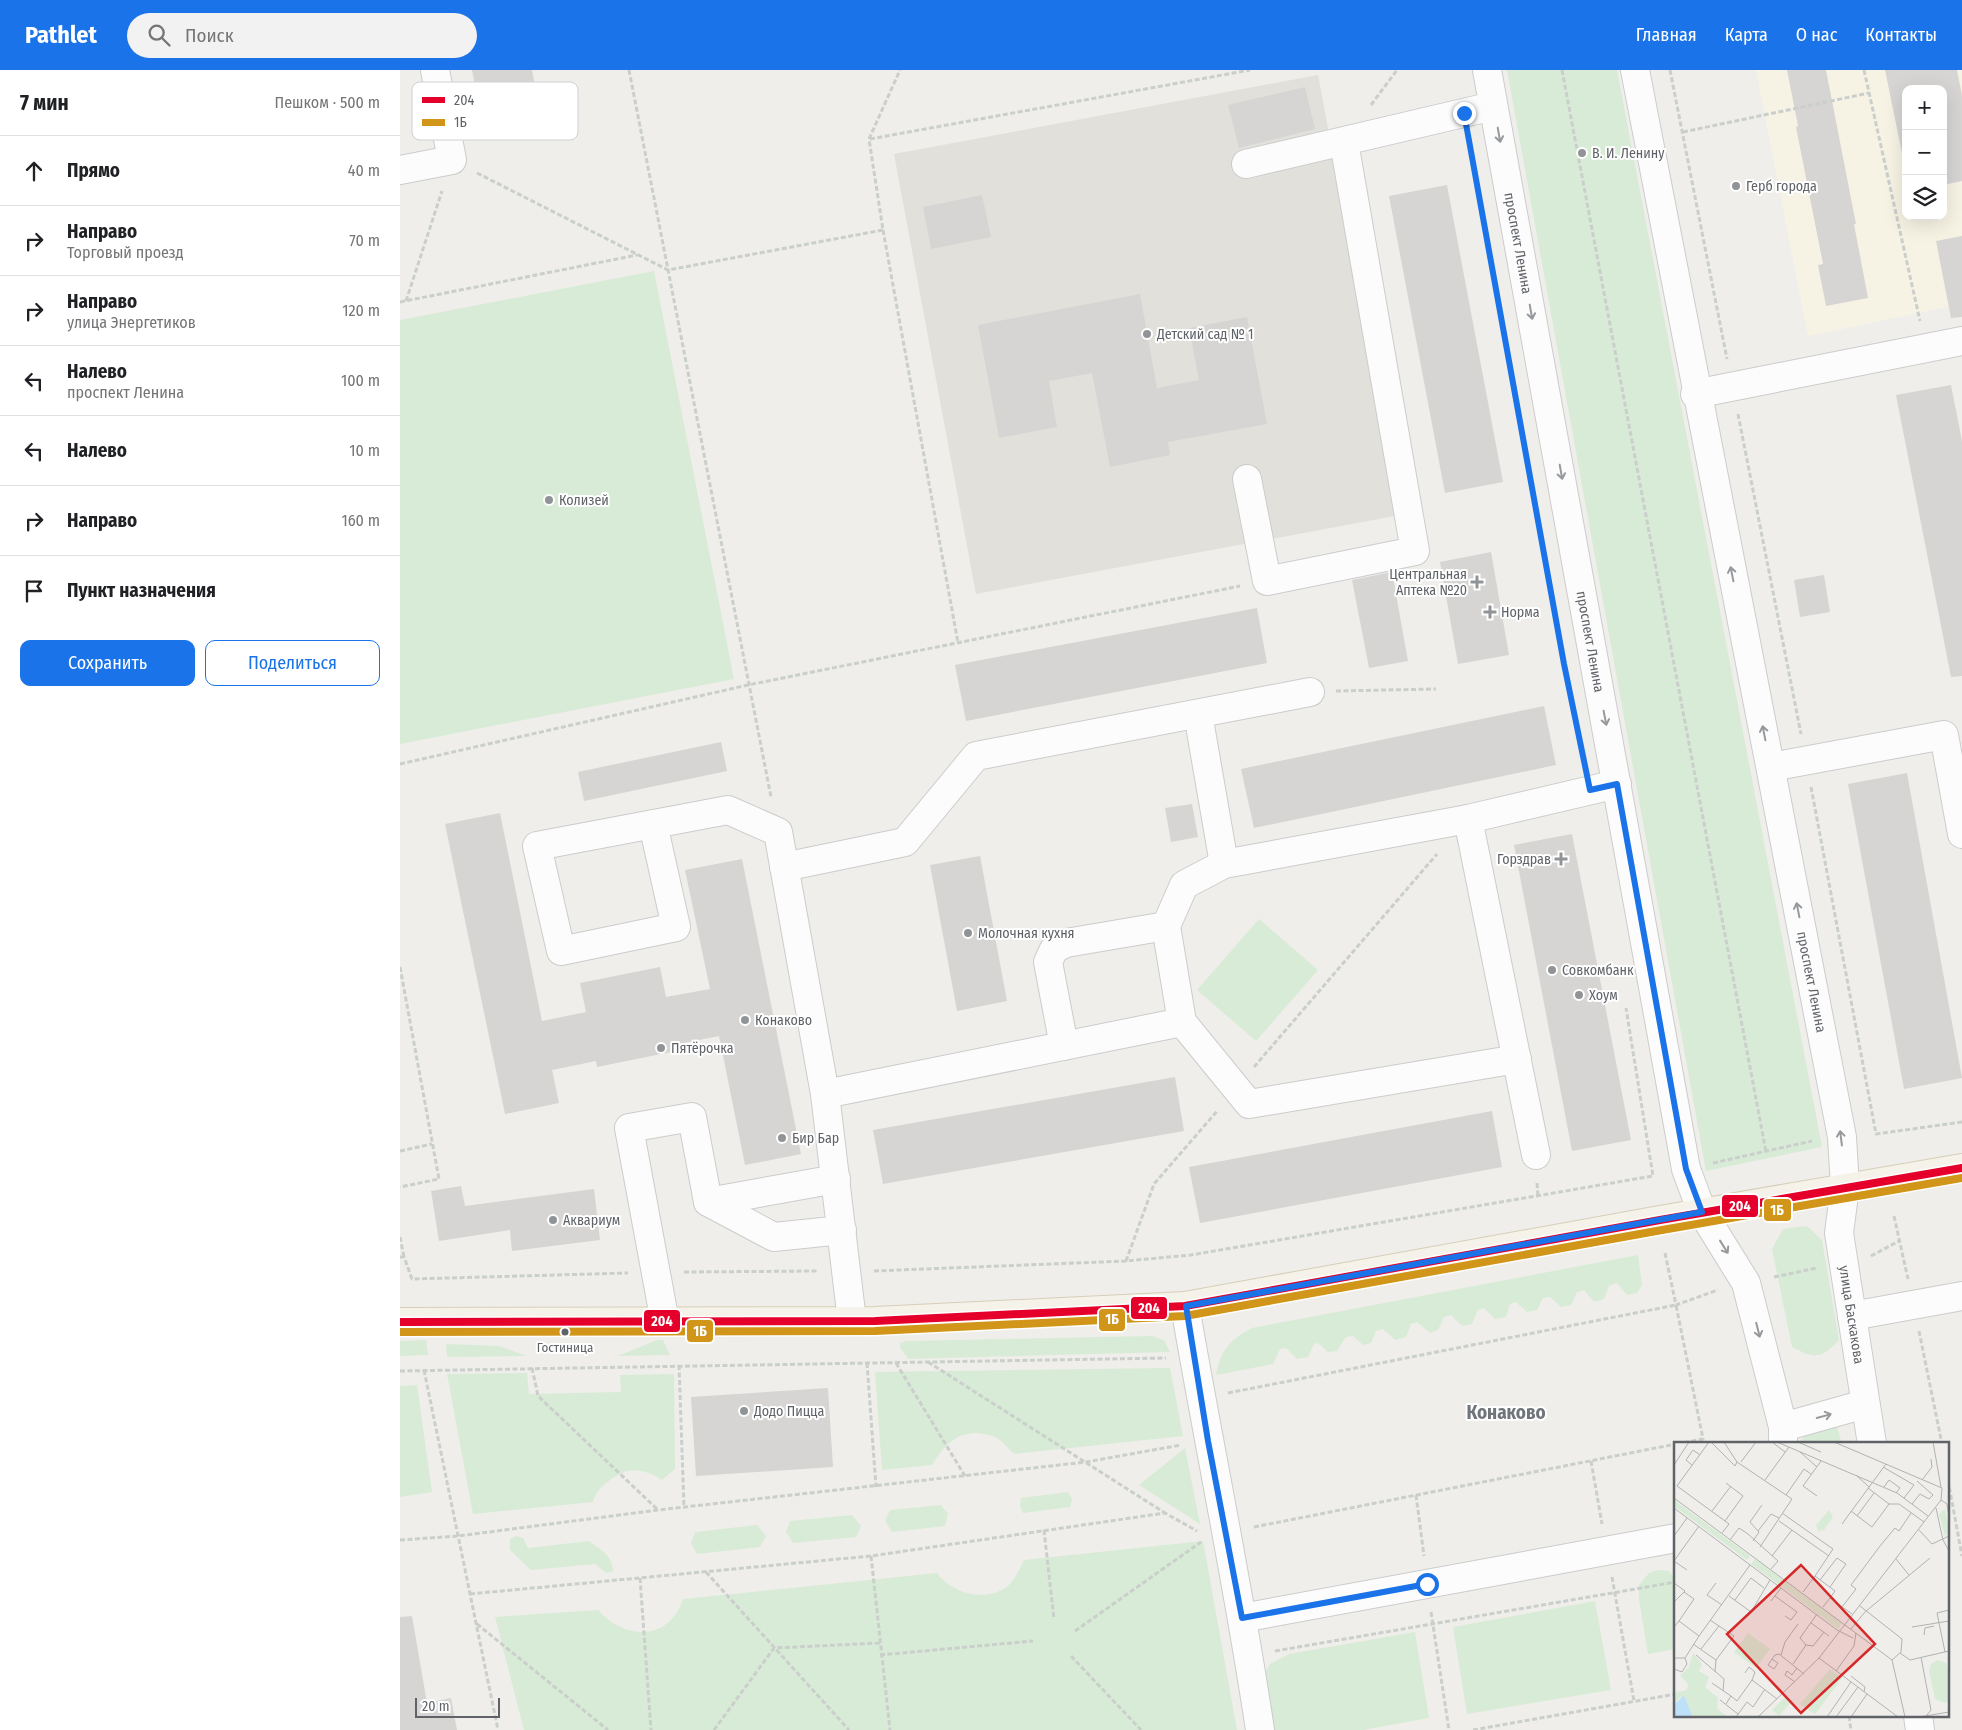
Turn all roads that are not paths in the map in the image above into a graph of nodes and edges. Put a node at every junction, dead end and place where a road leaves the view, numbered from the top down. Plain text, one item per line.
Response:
1 (1487, 70) edge
2 (1635, 70) edge
3 (1493, 106) junction
4 (448, 140) edge
5 (1344, 142) junction
6 (1246, 164) dead end
7 (400, 170) edge
8 (1962, 341) edge
9 (1695, 394) junction
10 (1247, 479) dead end
11 (1310, 692) road end
12 (1198, 714) junction
13 (1953, 733) edge
14 (1770, 767) junction
15 (1617, 784) junction
16 (1468, 818) junction
17 (653, 824) junction
18 (1962, 834) edge
19 (1224, 864) junction
20 (784, 868) junction
21 (1166, 926) junction
22 (1182, 1022) junction
23 (1064, 1046) junction
24 (1517, 1059) junction
25 (825, 1094) junction
26 (1536, 1154) dead end
27 (1962, 1168) edge
28 (836, 1179) junction
29 (1845, 1187) junction
30 (708, 1202) junction
31 (1702, 1212) junction
32 (842, 1230) junction
33 (1962, 1296) edge
34 (1186, 1306) junction
35 (1852, 1316) junction
36 (852, 1321) junction
37 (400, 1322) edge
38 (665, 1322) junction
39 (1865, 1404) junction
40 (1783, 1436) edge
41 (1872, 1442) edge
42 (1674, 1538) edge
43 (1242, 1618) junction
44 (1260, 1730) edge

1 - 3 street, проспект Ленина
2 - 9 street, проспект Ленина
3 - 5 street
3 -> 15 street, проспект Ленина
4 - 7 street
5 - 6 street
5 - 10 street
8 - 9 street
14 -> 9 street, проспект Ленина
11 - 12 street
12 - 19 street
12 - 20 street
13 - 14 street
13 - 18 street
29 -> 14 street, проспект Ленина
15 - 16 street
15 - 31 street, проспект Ленина
16 - 19 street
16 - 24 street
17 - 17 street
17 - 20 street
19 - 21 street
20 - 25 street
21 - 22 street
21 - 23 street
22 - 23 street
22 - 24 street
23 - 25 street
24 - 26 street
25 - 28 street
27 - 29 main road
28 - 30 street
28 - 32 street
29 - 31 main road
29 - 35 street, улица Баскакова
30 - 32 street
30 - 38 street
31 - 34 main road
31 -> 40 street, проспект Ленина
32 - 36 street
33 - 35 street
34 - 36 main road
34 - 43 street
35 - 39 street, улица Баскакова
36 - 38 main road
37 - 38 main road
40 -> 39 street
39 - 41 street, улица Баскакова
42 - 43 street
43 - 44 street

